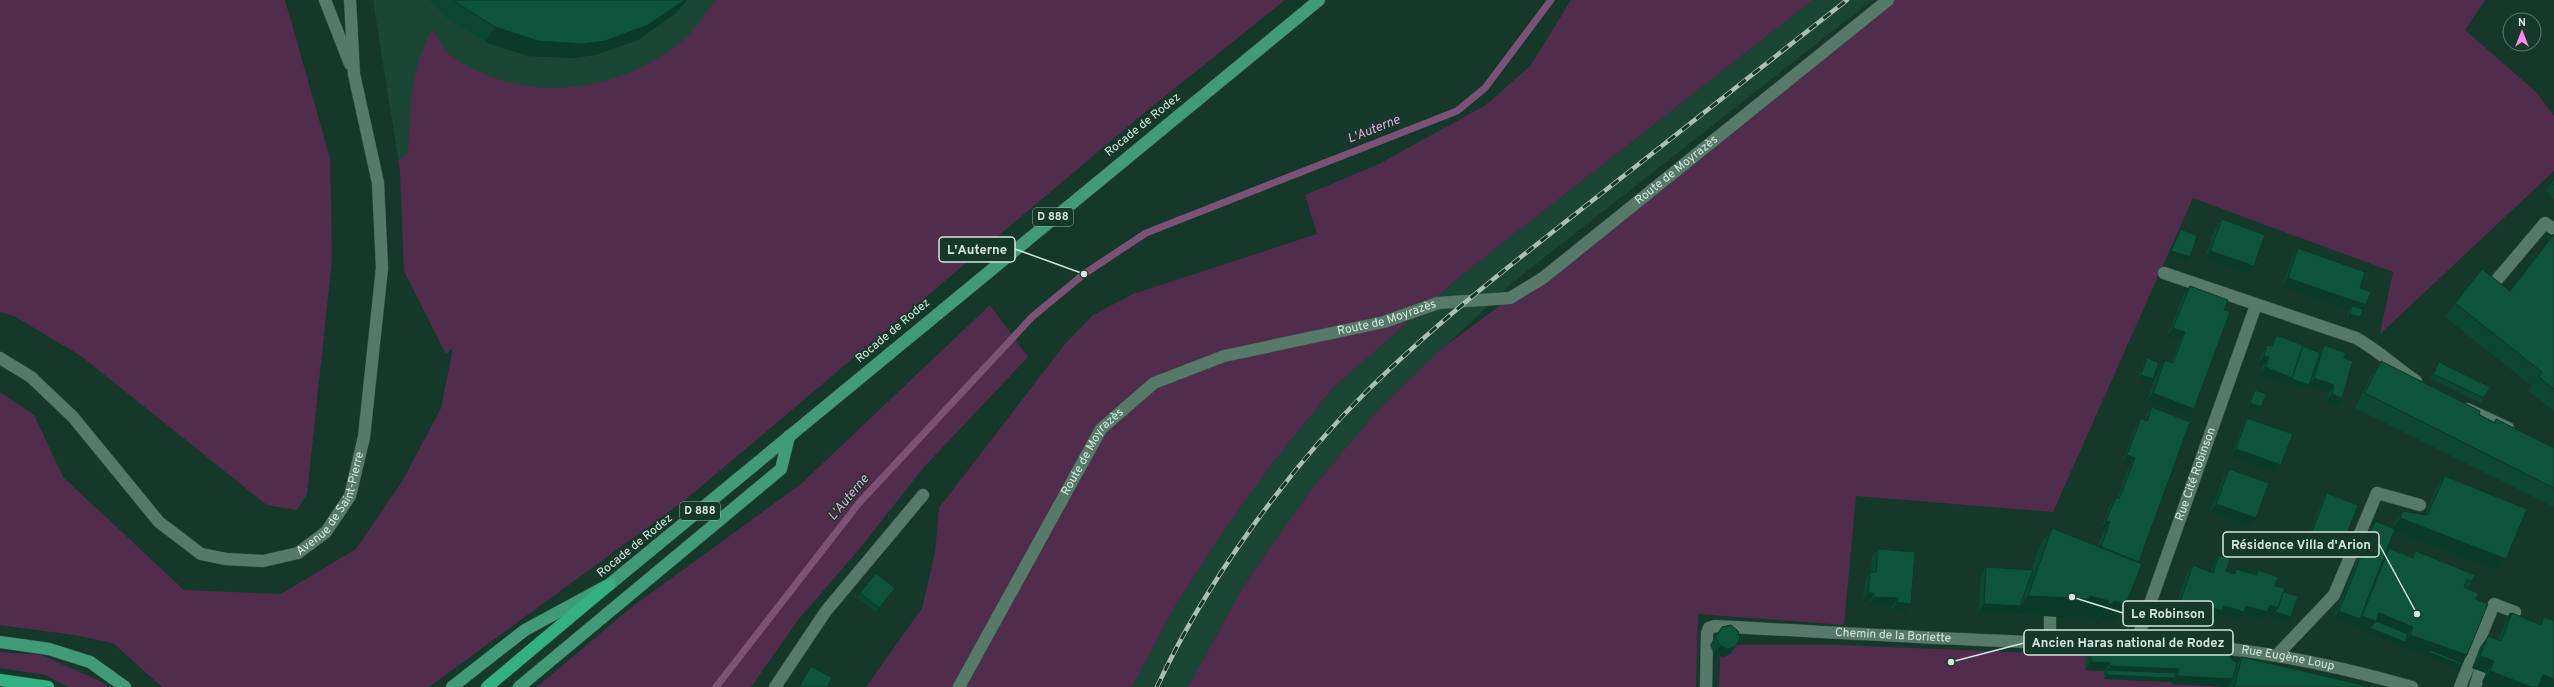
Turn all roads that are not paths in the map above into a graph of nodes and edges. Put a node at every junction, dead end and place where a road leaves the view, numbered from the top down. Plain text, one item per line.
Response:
1 (325, 0) edge
2 (350, 0) edge
3 (1319, 0) edge
4 (1888, 0) edge
5 (354, 74) junction
6 (2554, 229) edge
7 (2164, 273) dead end
8 (2495, 282) edge
9 (2256, 305) junction
10 (0, 358) edge
11 (2424, 386) edge
12 (2458, 404) edge
13 (2520, 433) edge
14 (789, 436) junction
15 (923, 495) dead end
16 (2420, 505) dead end
17 (610, 584) junction
18 (2515, 612) dead end
19 (2050, 616) edge
20 (0, 642) edge
21 (2050, 643) junction
22 (2136, 643) junction
23 (2486, 652) edge
24 (2278, 654) junction
25 (0, 680) edge
26 (48, 687) edge
27 (125, 687) edge
28 (452, 687) edge
29 (487, 687) edge
30 (519, 687) edge
31 (775, 687) edge
32 (960, 687) edge
33 (1706, 687) edge
34 (2412, 687) edge
35 (2460, 687) edge
36 (2475, 687) edge

1 - 5 street, Avenue de Saint-Pierre
2 - 5 street, Avenue de Saint-Pierre
3 - 14 main road, Rocade de Rodez / D 888
4 - 32 street, Route de Moyrazès
5 - 10 street, Avenue de Saint-Pierre
6 - 8 street
7 - 9 street
9 - 11 street
9 - 22 street, Rue Cité Robinson
12 - 13 street
14 - 17 main road, Rocade de Rodez / D 888
14 - 30 main road
15 - 31 street
16 - 24 street
17 - 28 main road
17 - 29 highway, Rocade de Rodez / D 888
18 - 35 street
19 - 21 street
20 - 27 main road
21 - 22 street, Chemin de la Boriette
21 - 33 street, Chemin de la Boriette
22 - 24 street, Rue Eugène Loup
23 - 36 street
24 - 34 street, Rue Eugène Loup
25 - 26 highway

